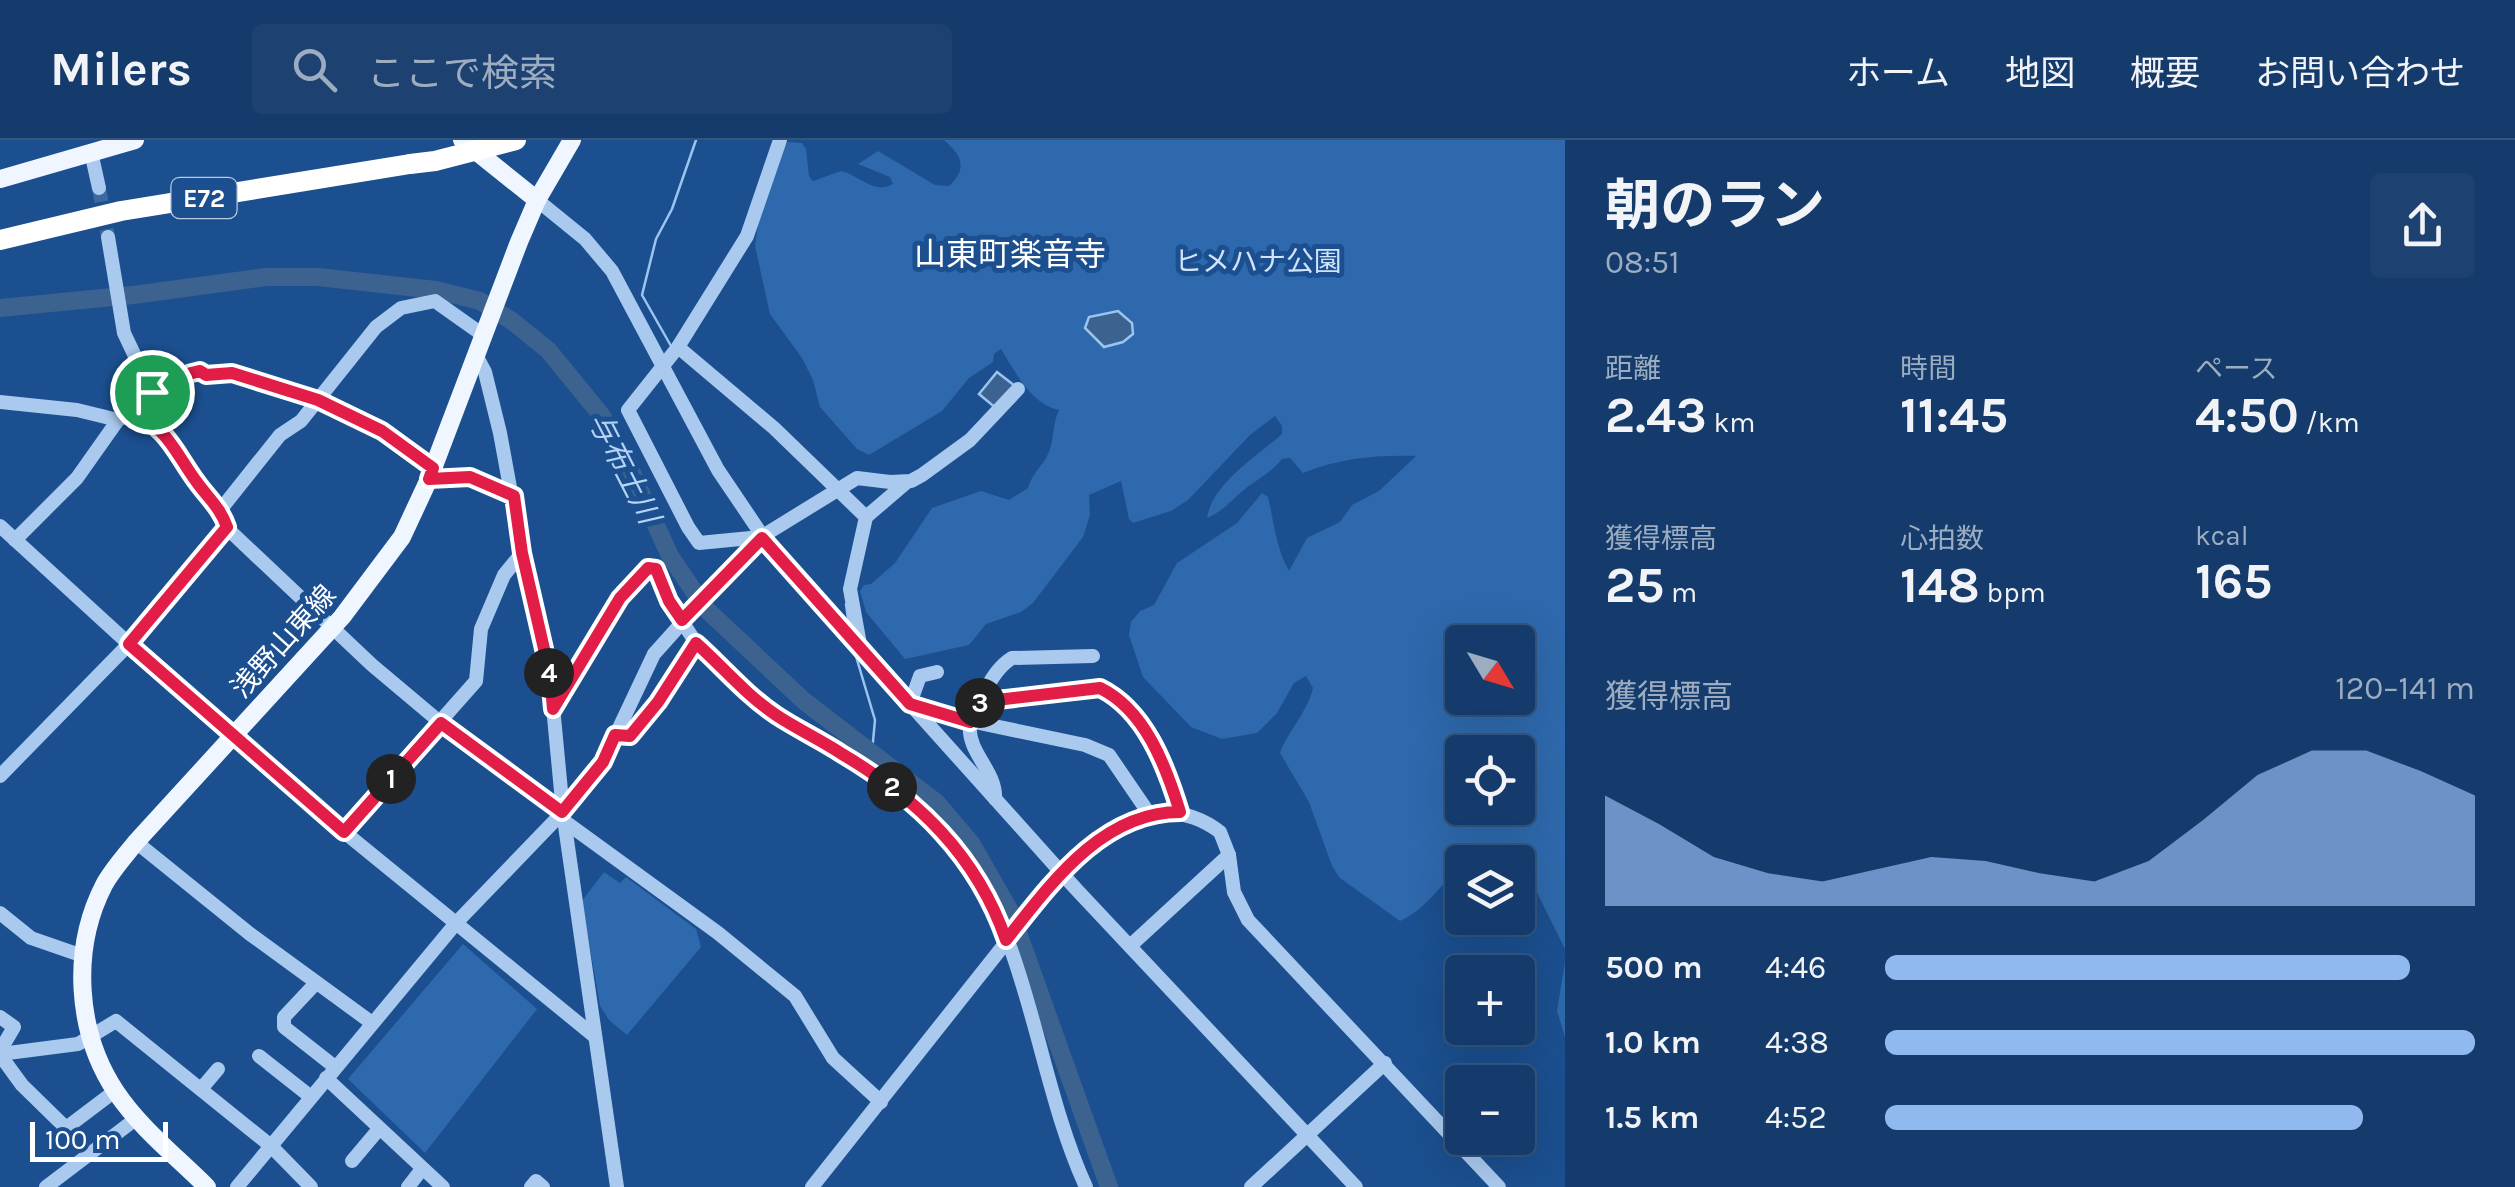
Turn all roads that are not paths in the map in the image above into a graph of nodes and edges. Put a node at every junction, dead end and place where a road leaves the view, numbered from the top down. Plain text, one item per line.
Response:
1 (136, 140) edge
2 (462, 140) edge
3 (484, 140) edge
4 (516, 140) edge
5 (572, 140) edge
6 (780, 140) edge
7 (90, 152) junction
8 (409, 161) junction
9 (0, 179) edge
10 (98, 188) tunnel mouth
11 (537, 200) junction
12 (0, 237) edge
13 (108, 237) tunnel mouth
14 (484, 332) junction
15 (678, 348) junction
16 (476, 355) junction
17 (663, 364) junction
18 (1018, 389) dead end
19 (152, 392) junction
20 (318, 400) junction
21 (0, 402) edge
22 (125, 417) junction
23 (431, 474) junction
24 (908, 481) junction
25 (841, 490) junction
26 (514, 496) junction
27 (221, 509) junction
28 (866, 516) junction
29 (0, 526) edge
30 (227, 527) junction
31 (762, 538) junction
32 (15, 540) junction
33 (522, 553) junction
34 (684, 618) junction
35 (333, 628) junction
36 (696, 643) junction
37 (129, 644) junction
38 (861, 650) junction
39 (1093, 656) dead end
40 (937, 672) dead end
41 (980, 702) junction
42 (910, 704) junction
43 (553, 709) junction
44 (441, 723) junction
45 (970, 726) junction
46 (615, 735) junction
47 (234, 736) junction
48 (946, 745) junction
49 (0, 776) edge
50 (995, 799) junction
51 (1180, 812) junction
52 (1150, 815) junction
53 (563, 817) junction
54 (344, 832) junction
55 (136, 842) junction
56 (1229, 855) junction
57 (1062, 873) junction
58 (0, 913) edge
59 (457, 922) junction
60 (1008, 938) junction
61 (1130, 946) junction
62 (83, 956) junction
63 (316, 982) junction
64 (0, 1017) edge
65 (372, 1023) junction
66 (91, 1035) junction
67 (593, 1035) junction
68 (0, 1053) edge
69 (259, 1056) dead end
70 (1385, 1064) junction
71 (218, 1069) dead end
72 (331, 1072) junction
73 (201, 1089) junction
74 (115, 1091) junction
75 (310, 1098) junction
76 (880, 1102) junction
77 (137, 1118) junction
78 (379, 1129) junction
79 (1307, 1136) junction
80 (271, 1146) junction
81 (352, 1161) dead end
82 (422, 1169) junction
83 (1083, 1180) edge
84 (55, 1185) edge
85 (207, 1187) edge
86 (237, 1187) edge
87 (311, 1187) edge
88 (408, 1187) edge
89 (443, 1187) edge
90 (531, 1187) edge
91 (542, 1187) edge
92 (617, 1187) edge
93 (812, 1187) edge
94 (1069, 1187) edge
95 (1251, 1187) edge
96 (1356, 1187) edge
97 (1499, 1187) edge

1 - 7 main road
2 - 11 main road
3 - 8 highway, E72
4 - 8 highway, E72, bridge
5 - 11 main road, 浅野山東線
6 - 15 street
7 - 9 main road
7 - 10 street
8 - 12 highway, E72
11 - 14 main road, 浅野山東線
11 - 17 street
13 - 19 street
14 - 16 main road, 浅野山東線
14 - 20 street
15 - 17 street
15 - 25 street
16 - 23 main road, 浅野山東線
16 - 26 street
17 - 31 street
17 - 31 street
18 - 24 street
19 - 20 street
19 - 22 street
20 - 23 street
20 - 27 street
21 - 22 street
22 - 27 street
22 - 32 street
23 - 26 street
23 - 35 main road, 浅野山東線
24 - 25 street
24 - 28 street
25 - 28 street
25 - 31 street
26 - 33 street
27 - 30 street
28 - 38 street
29 - 32 street
30 - 35 street
30 - 37 street
31 - 34 street
31 - 38 street
32 - 37 street
33 - 43 street
33 - 44 street
34 - 36 street
34 - 43 street
34 - 46 street
35 - 44 street
35 - 47 main road, 浅野山東線
36 - 46 street
36 - 60 street
37 - 47 street
37 - 49 street
38 - 42 street
39 - 41 street
40 - 42 street
41 - 45 street
41 - 51 street
42 - 45 street
42 - 48 street
43 - 53 street
44 - 53 street
44 - 54 street
45 - 48 street
45 - 50 street
45 - 52 street
46 - 53 street
47 - 54 street
47 - 55 main road, 浅野山東線
48 - 50 street
50 - 57 street
51 - 52 street
51 - 56 street
52 - 57 street
53 - 59 street
53 - 67 street
53 - 76 street
54 - 59 street
55 - 62 main road, 浅野山東線
55 - 63 street
56 - 61 street
56 - 70 street
57 - 60 street
57 - 61 street
58 - 62 street
59 - 65 street
59 - 67 street
60 - 76 street
60 - 83 street
61 - 79 street
62 - 66 main road, 浅野山東線
63 - 65 street
63 - 72 street
64 - 68 street
65 - 72 street
66 - 68 street
66 - 73 street
66 - 74 main road, 浅野山東線
67 - 92 street
68 - 74 street
69 - 75 street
70 - 79 street
70 - 97 street
71 - 73 street
72 - 75 street
72 - 78 street
73 - 80 street
74 - 77 main road, 浅野山東線
75 - 80 street
76 - 93 street
77 - 84 street
77 - 85 main road, 浅野山東線
78 - 81 street
78 - 82 street
79 - 95 street
79 - 96 street
80 - 86 street
80 - 87 street
82 - 88 street
82 - 89 street
83 - 94 street
90 - 91 street

